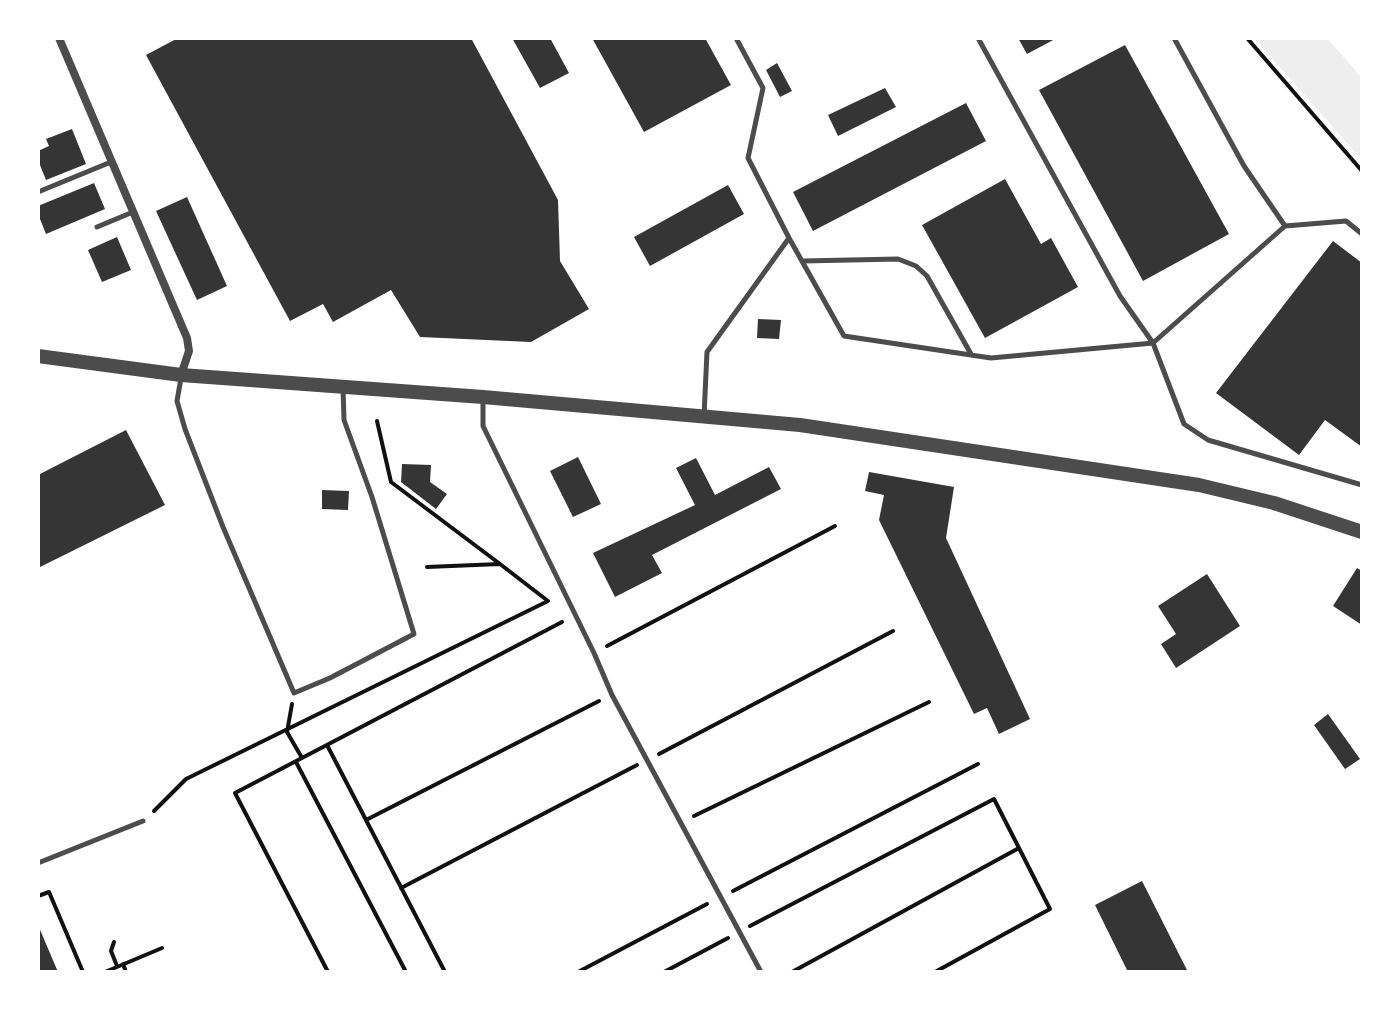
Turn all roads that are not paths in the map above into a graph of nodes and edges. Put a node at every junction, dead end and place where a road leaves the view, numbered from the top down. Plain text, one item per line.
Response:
1 (59, 38) edge
2 (736, 38) edge
3 (978, 38) edge
4 (1174, 38) edge
5 (113, 161) junction
6 (38, 192) edge
7 (134, 211) junction
8 (1285, 226) junction
9 (97, 227) dead end
10 (1362, 234) edge
11 (789, 238) junction
12 (802, 261) junction
13 (1153, 343) junction
14 (971, 355) junction
15 (38, 356) edge
16 (181, 375) junction
17 (343, 387) junction
18 (483, 397) junction
19 (704, 417) junction
20 (1362, 485) edge
21 (1362, 532) edge
22 (143, 821) road end
23 (38, 863) edge
24 (761, 972) edge

1 - 5 street
2 - 11 lane
3 - 13 lane
4 - 8 lane
5 - 6 lane
5 - 7 street
7 - 9 lane
7 - 16 street
8 - 10 lane
8 - 13 lane
11 - 12 lane
11 - 19 lane
12 - 14 lane
12 - 14 lane
13 - 14 lane
13 - 20 lane
15 - 16 street
16 - 17 street
16 - 17 lane
17 - 18 street
18 - 19 street
18 - 24 lane
19 - 21 street
22 - 23 lane

